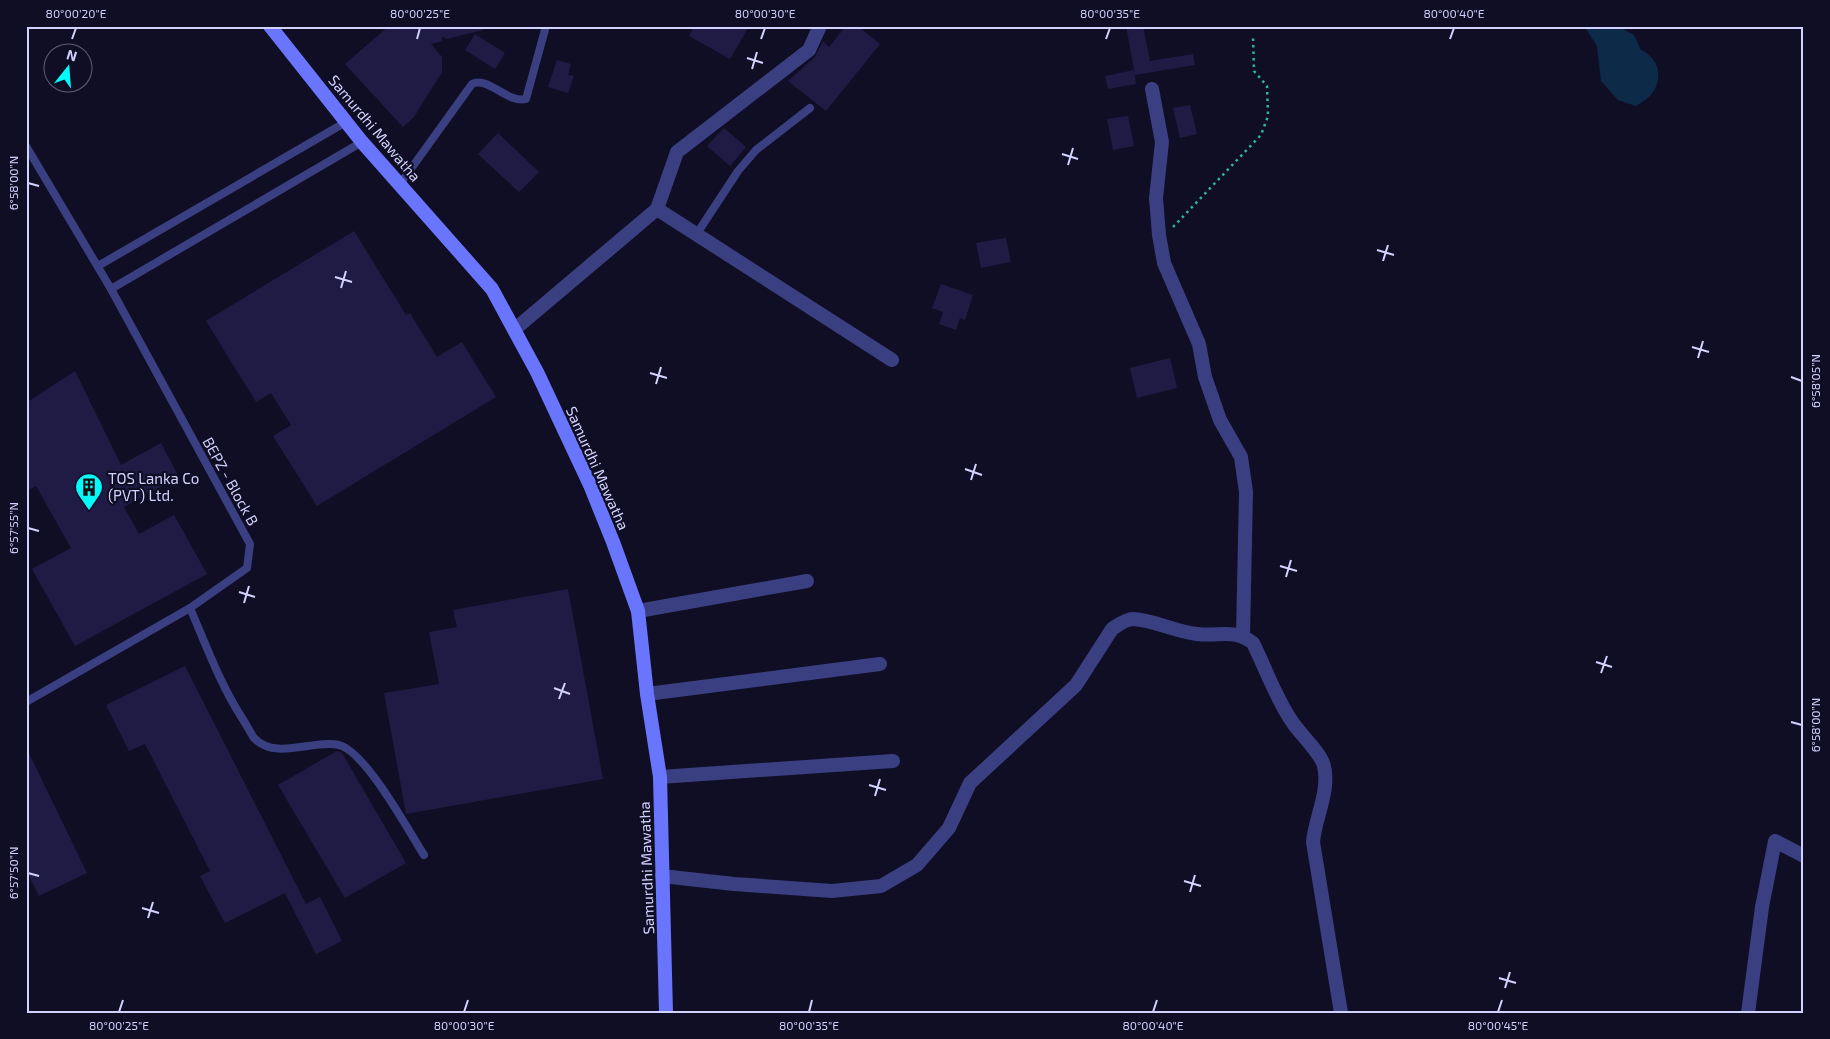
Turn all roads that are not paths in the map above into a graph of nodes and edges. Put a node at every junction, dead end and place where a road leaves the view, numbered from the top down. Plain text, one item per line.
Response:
1 (270, 26) edge
2 (546, 26) edge
3 (820, 26) edge
4 (1152, 89) dead end
5 (810, 108) dead end
6 (346, 122) junction
7 (362, 142) junction
8 (26, 146) edge
9 (400, 184) junction
10 (657, 209) junction
11 (696, 235) junction
12 (98, 266) junction
13 (112, 289) junction
14 (515, 329) junction
15 (892, 360) dead end
16 (807, 581) dead end
17 (190, 608) junction
18 (638, 611) junction
19 (1243, 636) junction
20 (880, 664) dead end
21 (647, 694) junction
22 (26, 702) edge
23 (893, 761) dead end
24 (660, 778) junction
25 (424, 855) dead end
26 (1804, 856) edge
27 (662, 876) junction
28 (666, 1013) edge
29 (1341, 1013) edge
30 (1748, 1013) edge

1 - 6 main road, Samurdhi Mawatha
2 - 9 lane
3 - 10 street
4 - 19 street
5 - 11 lane
6 - 7 main road, Samurdhi Mawatha
6 - 12 lane
7 - 9 main road, Samurdhi Mawatha
7 - 13 lane
8 - 12 lane, BEPZ - Block B
9 - 14 main road, Samurdhi Mawatha
10 - 11 street
10 - 14 street
11 - 15 street
12 - 13 lane, BEPZ - Block B
13 - 17 lane, BEPZ - Block B
14 - 18 main road, Samurdhi Mawatha
16 - 18 street
17 - 22 lane, BEPZ - Block B
17 - 25 lane
18 - 21 main road, Samurdhi Mawatha
19 - 27 street
19 - 29 street
20 - 21 street
21 - 24 main road, Samurdhi Mawatha
23 - 24 street
24 - 27 main road, Samurdhi Mawatha
26 - 30 street
27 - 28 main road, Samurdhi Mawatha

